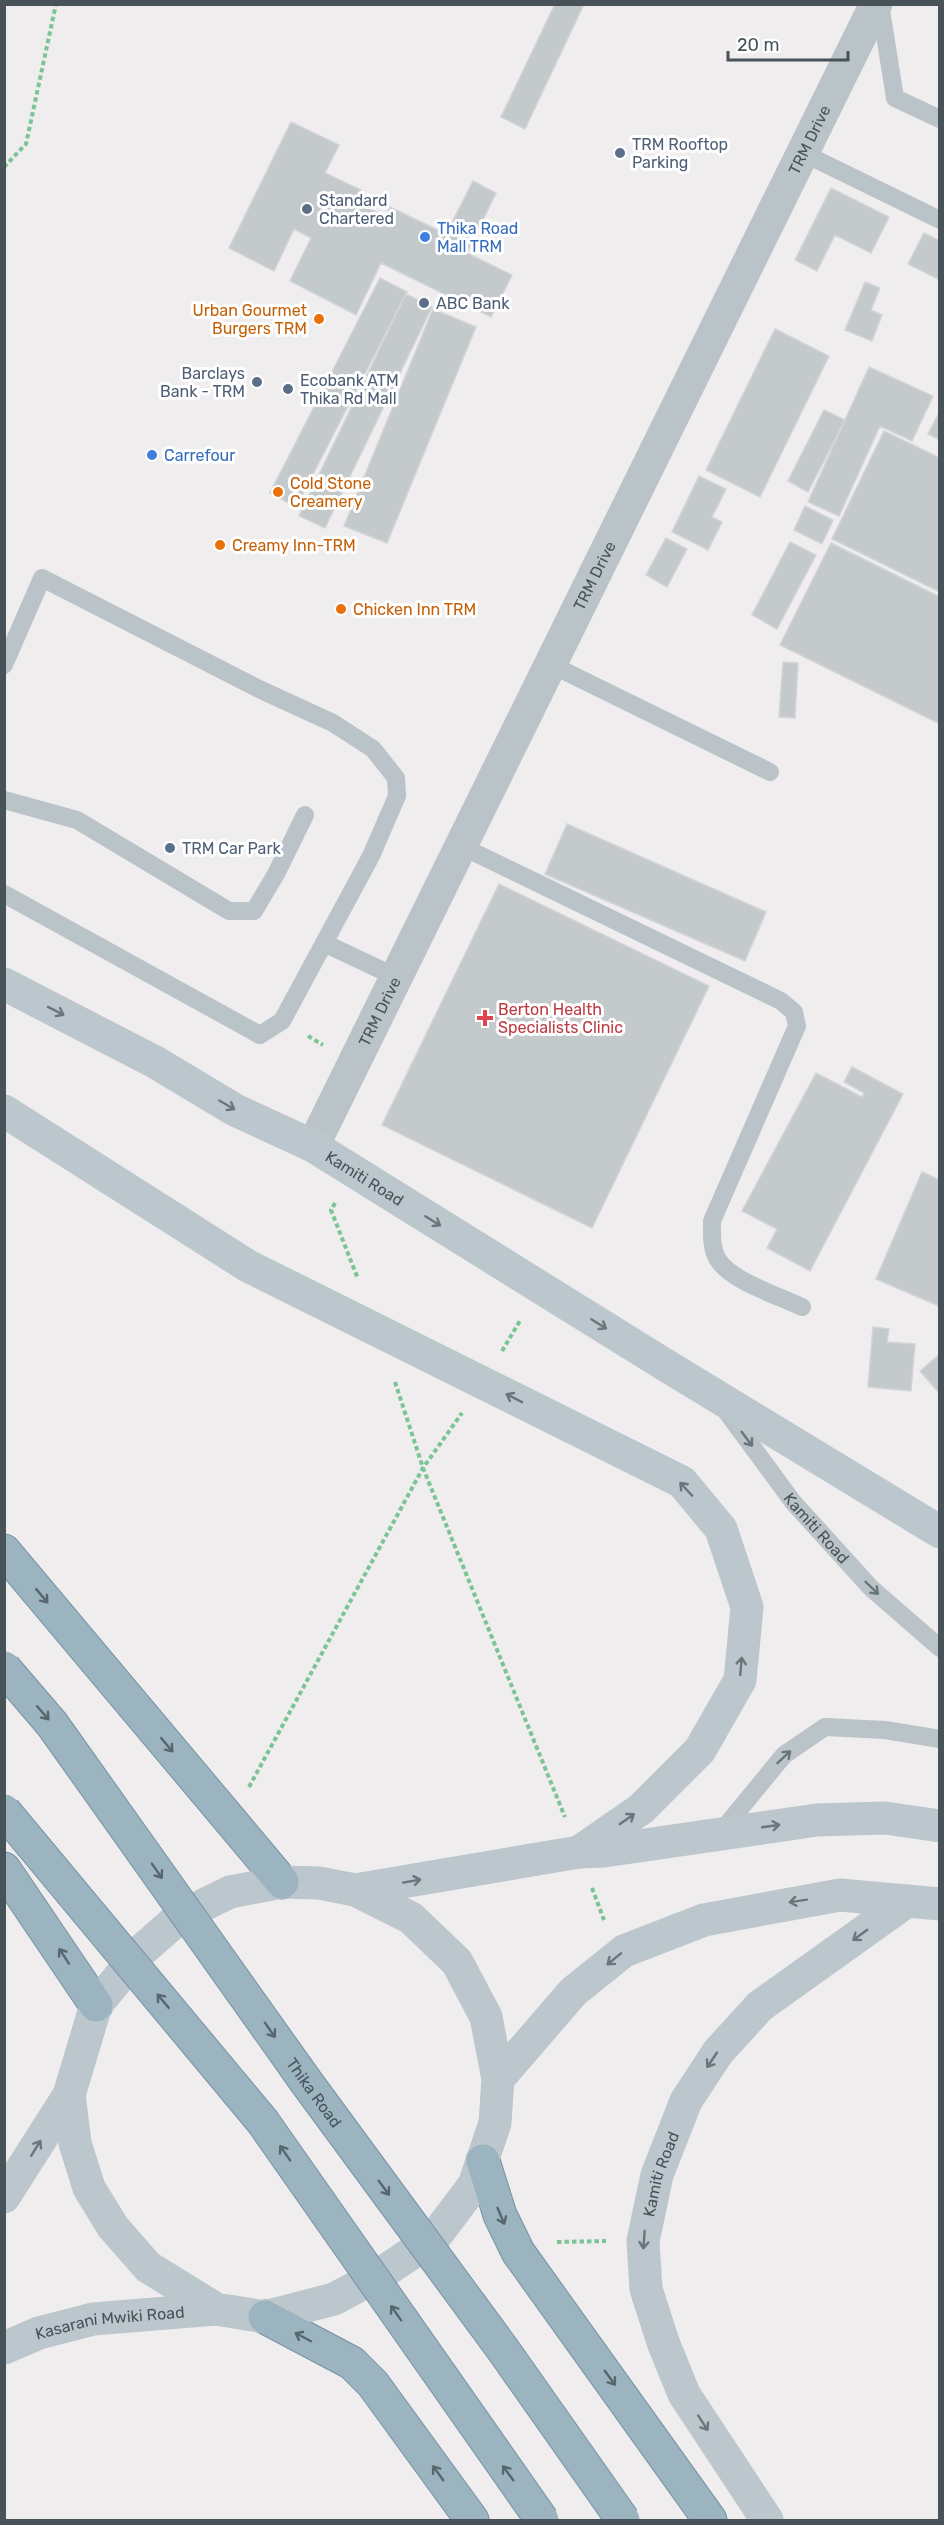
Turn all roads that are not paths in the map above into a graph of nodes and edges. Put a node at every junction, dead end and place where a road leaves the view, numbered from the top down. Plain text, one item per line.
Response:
1 (878, 4) edge
2 (939, 119) edge
3 (803, 153) junction
4 (939, 220) edge
5 (550, 664) junction
6 (4, 665) edge
7 (770, 772) dead end
8 (4, 800) edge
9 (305, 814) dead end
10 (461, 846) junction
11 (4, 894) edge
12 (324, 943) junction
13 (396, 977) junction
14 (4, 984) edge
15 (4, 1111) edge
16 (313, 1146) junction
17 (802, 1307) dead end
18 (712, 1392) junction
19 (939, 1532) edge
20 (4, 1551) edge
21 (939, 1648) edge
22 (4, 1668) edge
23 (939, 1739) edge
24 (4, 1811) edge
25 (939, 1826) edge
26 (720, 1833) junction
27 (579, 1852) junction
28 (4, 1869) edge
29 (282, 1882) junction
30 (355, 1890) junction
31 (908, 1901) junction
32 (939, 1904) edge
33 (96, 2005) junction
34 (498, 2079) junction
35 (69, 2095) junction
36 (483, 2161) junction
37 (4, 2197) edge
38 (216, 2309) junction
39 (265, 2317) junction
40 (4, 2348) edge
41 (472, 2520) edge
42 (543, 2520) edge
43 (623, 2520) edge
44 (711, 2520) edge
45 (767, 2520) edge

1 - 2 lane
1 - 3 street, TRM Drive
3 - 4 lane
3 - 5 street, TRM Drive
5 - 7 lane
5 - 10 street, TRM Drive
6 - 12 lane
8 - 9 lane
10 - 13 street, TRM Drive
10 - 17 lane
11 - 12 lane
12 - 13 lane
13 - 16 street, TRM Drive
14 -> 16 main road, Kamiti Road
27 -> 15 main road
16 -> 18 main road, Kamiti Road
18 - 19 main road, Kamiti Road
18 -> 21 lane, Kamiti Road
20 -> 29 highway
22 -> 43 highway, Thika Road, bridge
26 -> 23 lane
42 -> 24 highway, bridge
26 -> 25 main road
26 - 27 main road
30 -> 27 main road
33 -> 28 highway
29 - 30 main road
29 - 33 main road
30 - 34 main road
31 - 32 main road
31 -> 34 main road
31 -> 45 main road, Kamiti Road
33 - 35 main road
34 - 36 main road
37 -> 35 main road
35 - 38 main road
36 - 39 main road
36 -> 44 highway
38 - 39 main road
38 - 40 main road, Kasarani Mwiki Road
41 -> 39 highway

